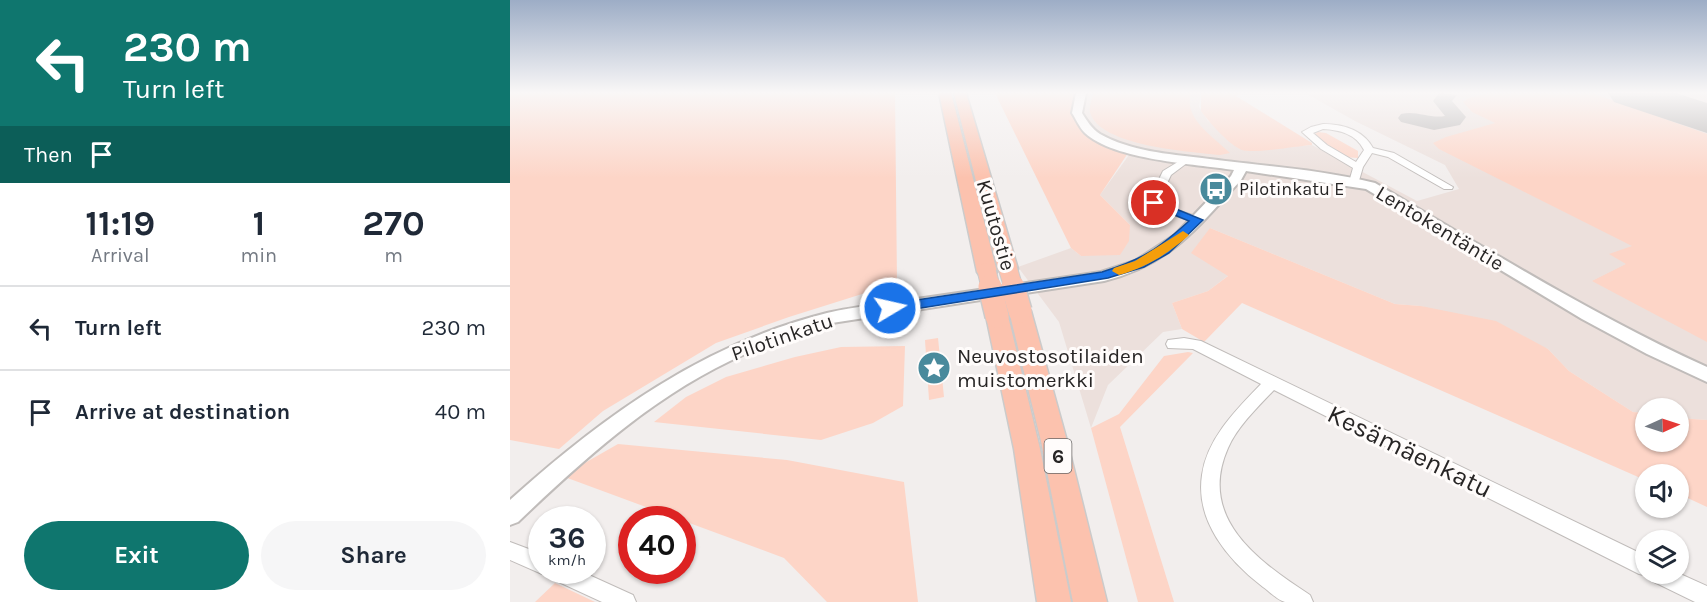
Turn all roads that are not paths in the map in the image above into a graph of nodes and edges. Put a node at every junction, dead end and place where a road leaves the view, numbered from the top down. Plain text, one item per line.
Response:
1 (952, 121) edge
2 (968, 121) edge
3 (1082, 121) edge
4 (1369, 150) junction
5 (1186, 160) junction
6 (1241, 167) junction
7 (1358, 167) junction
8 (1354, 182) junction
9 (1448, 187) dead end
10 (1197, 220) junction
11 (1008, 314) junction
12 (1173, 344) dead end
13 (1707, 375) edge
14 (1272, 383) junction
15 (510, 515) edge
16 (510, 551) edge
17 (528, 558) edge
18 (1635, 562) edge
19 (586, 584) edge
20 (1680, 584) edge
21 (1707, 597) edge
22 (625, 602) edge
23 (1054, 602) edge
24 (1090, 602) edge
25 (1302, 602) edge

1 - 11 highway, Kuutostie / 6, bridge
2 - 11 highway, Kuutostie / 6, bridge
3 - 5 street, Lentokentäntie
4 - 7 street
4 - 7 street
4 - 9 street
5 - 6 street, Lentokentäntie
5 - 10 street
6 - 8 street, Lentokentäntie
6 - 10 street, Pilotinkatu
7 - 8 street
8 - 13 street, Lentokentäntie
10 - 15 street, Pilotinkatu
11 - 23 highway, Kuutostie / 6
11 - 24 highway, Kuutostie / 6
12 - 14 street, Kesämäenkatu
14 - 18 street, Kesämäenkatu
14 - 25 street
16 - 17 street
19 - 22 street
20 - 21 street

